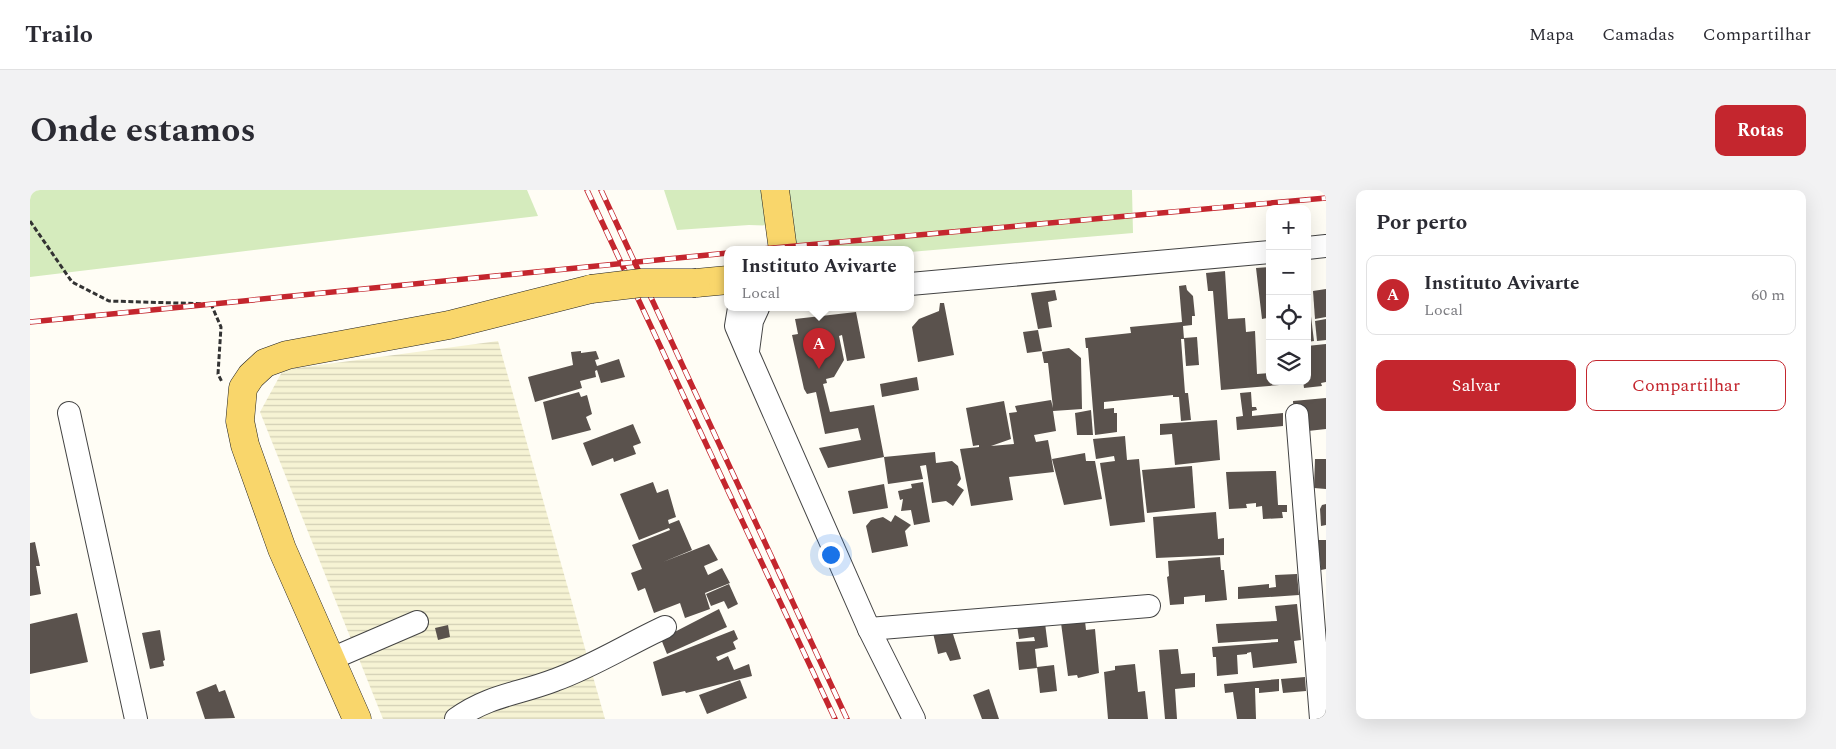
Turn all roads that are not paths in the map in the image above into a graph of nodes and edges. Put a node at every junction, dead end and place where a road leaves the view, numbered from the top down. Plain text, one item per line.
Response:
1 (775, 190) edge
2 (779, 222) junction
3 (772, 246) edge
4 (782, 246) edge
5 (1326, 246) edge
6 (1311, 248) edge
7 (1266, 252) edge
8 (714, 284) edge
9 (914, 284) edge
10 (738, 311) edge
11 (757, 311) edge
12 (748, 354) junction
13 (69, 413) dead end
14 (1297, 415) dead end
15 (1149, 606) dead end
16 (416, 622) dead end
17 (665, 627) dead end
18 (869, 630) junction
19 (331, 659) junction
20 (136, 719) edge
21 (356, 719) edge
22 (456, 719) edge
23 (914, 719) edge
24 (1321, 719) edge

1 - 2 main road
2 - 3 main road
2 - 4 main road
5 - 6 street
7 - 9 street
8 - 19 main road, bridge
10 - 12 street
11 - 12 street
12 - 18 street
13 - 20 street
14 - 24 street
15 - 18 street
16 - 19 street
17 - 22 street
18 - 23 street
19 - 21 main road

